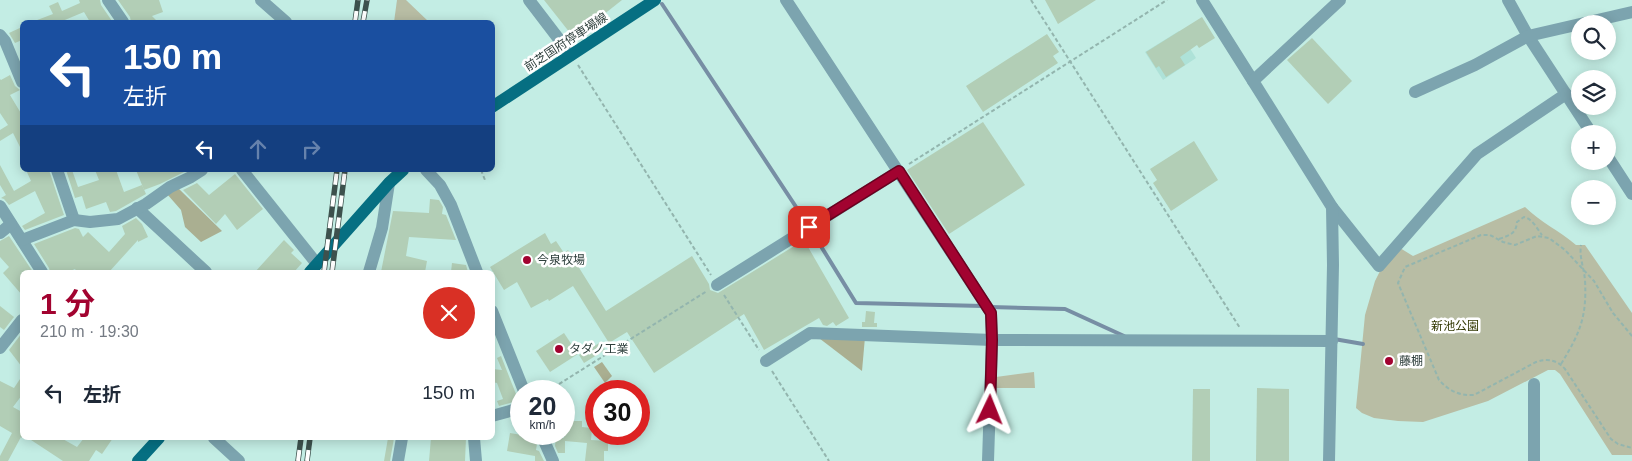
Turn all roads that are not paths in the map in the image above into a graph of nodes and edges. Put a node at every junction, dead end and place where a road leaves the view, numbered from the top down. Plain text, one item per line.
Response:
1 (108, 0) edge
2 (261, 0) edge
3 (529, 0) edge
4 (656, 0) edge
5 (786, 0) edge
6 (1202, 0) edge
7 (1340, 0) edge
8 (1508, 0) edge
9 (1632, 12) edge
10 (122, 20) edge
11 (284, 20) edge
12 (0, 35) edge
13 (1528, 36) junction
14 (571, 55) junction
15 (20, 77) edge
16 (1253, 81) junction
17 (1415, 92) dead end
18 (1566, 94) junction
19 (495, 105) edge
20 (1586, 125) edge
21 (1616, 169) edge
22 (899, 171) junction
23 (58, 172) edge
24 (199, 172) edge
25 (243, 172) edge
26 (401, 172) edge
27 (428, 172) edge
28 (389, 183) junction
29 (1632, 194) edge
30 (0, 206) edge
31 (1332, 207) junction
32 (137, 208) junction
33 (74, 220) junction
34 (11, 224) junction
35 (0, 233) edge
36 (22, 240) junction
37 (314, 268) edge
38 (41, 270) edge
39 (204, 270) edge
40 (370, 270) edge
41 (476, 270) edge
42 (717, 285) road end
43 (495, 318) edge
44 (20, 323) edge
45 (992, 340) junction
46 (1332, 341) junction
47 (0, 348) edge
48 (766, 361) road end
49 (1531, 378) road end
50 (520, 380) edge
51 (510, 411) edge
52 (495, 415) edge
53 (157, 440) edge
54 (216, 440) edge
55 (402, 440) edge
56 (474, 440) edge
57 (546, 445) edge
58 (138, 461) edge
59 (239, 461) edge
60 (398, 461) edge
61 (476, 461) edge
62 (553, 461) edge
63 (988, 461) edge
64 (1329, 461) edge
65 (1534, 461) edge

1 - 10 street
2 - 11 street
3 - 14 street
4 - 14 main road, 前芝国府停車場線
5 - 22 street
6 - 16 street
7 - 16 street
8 - 13 street
9 - 13 street
12 - 15 street
13 - 17 street
13 - 18 street
14 - 19 main road, 前芝国府停車場線
16 - 31 street
18 - 20 street
18 - 31 street
21 - 29 street
22 - 42 street
22 - 45 street
23 - 33 street
24 - 32 street
25 - 37 street
26 - 28 main road
27 - 41 street
28 - 37 main road
28 - 40 street
30 - 34 street
31 - 46 street
32 - 33 street
32 - 39 street
33 - 36 street
34 - 35 street
34 - 36 street
36 - 38 street
43 - 50 street
44 - 47 street
45 - 46 street
45 - 48 street
45 - 63 street
46 - 64 street
49 - 65 street
51 - 52 street
53 - 58 main road
54 - 59 street
55 - 60 street
56 - 61 street
57 - 62 street

